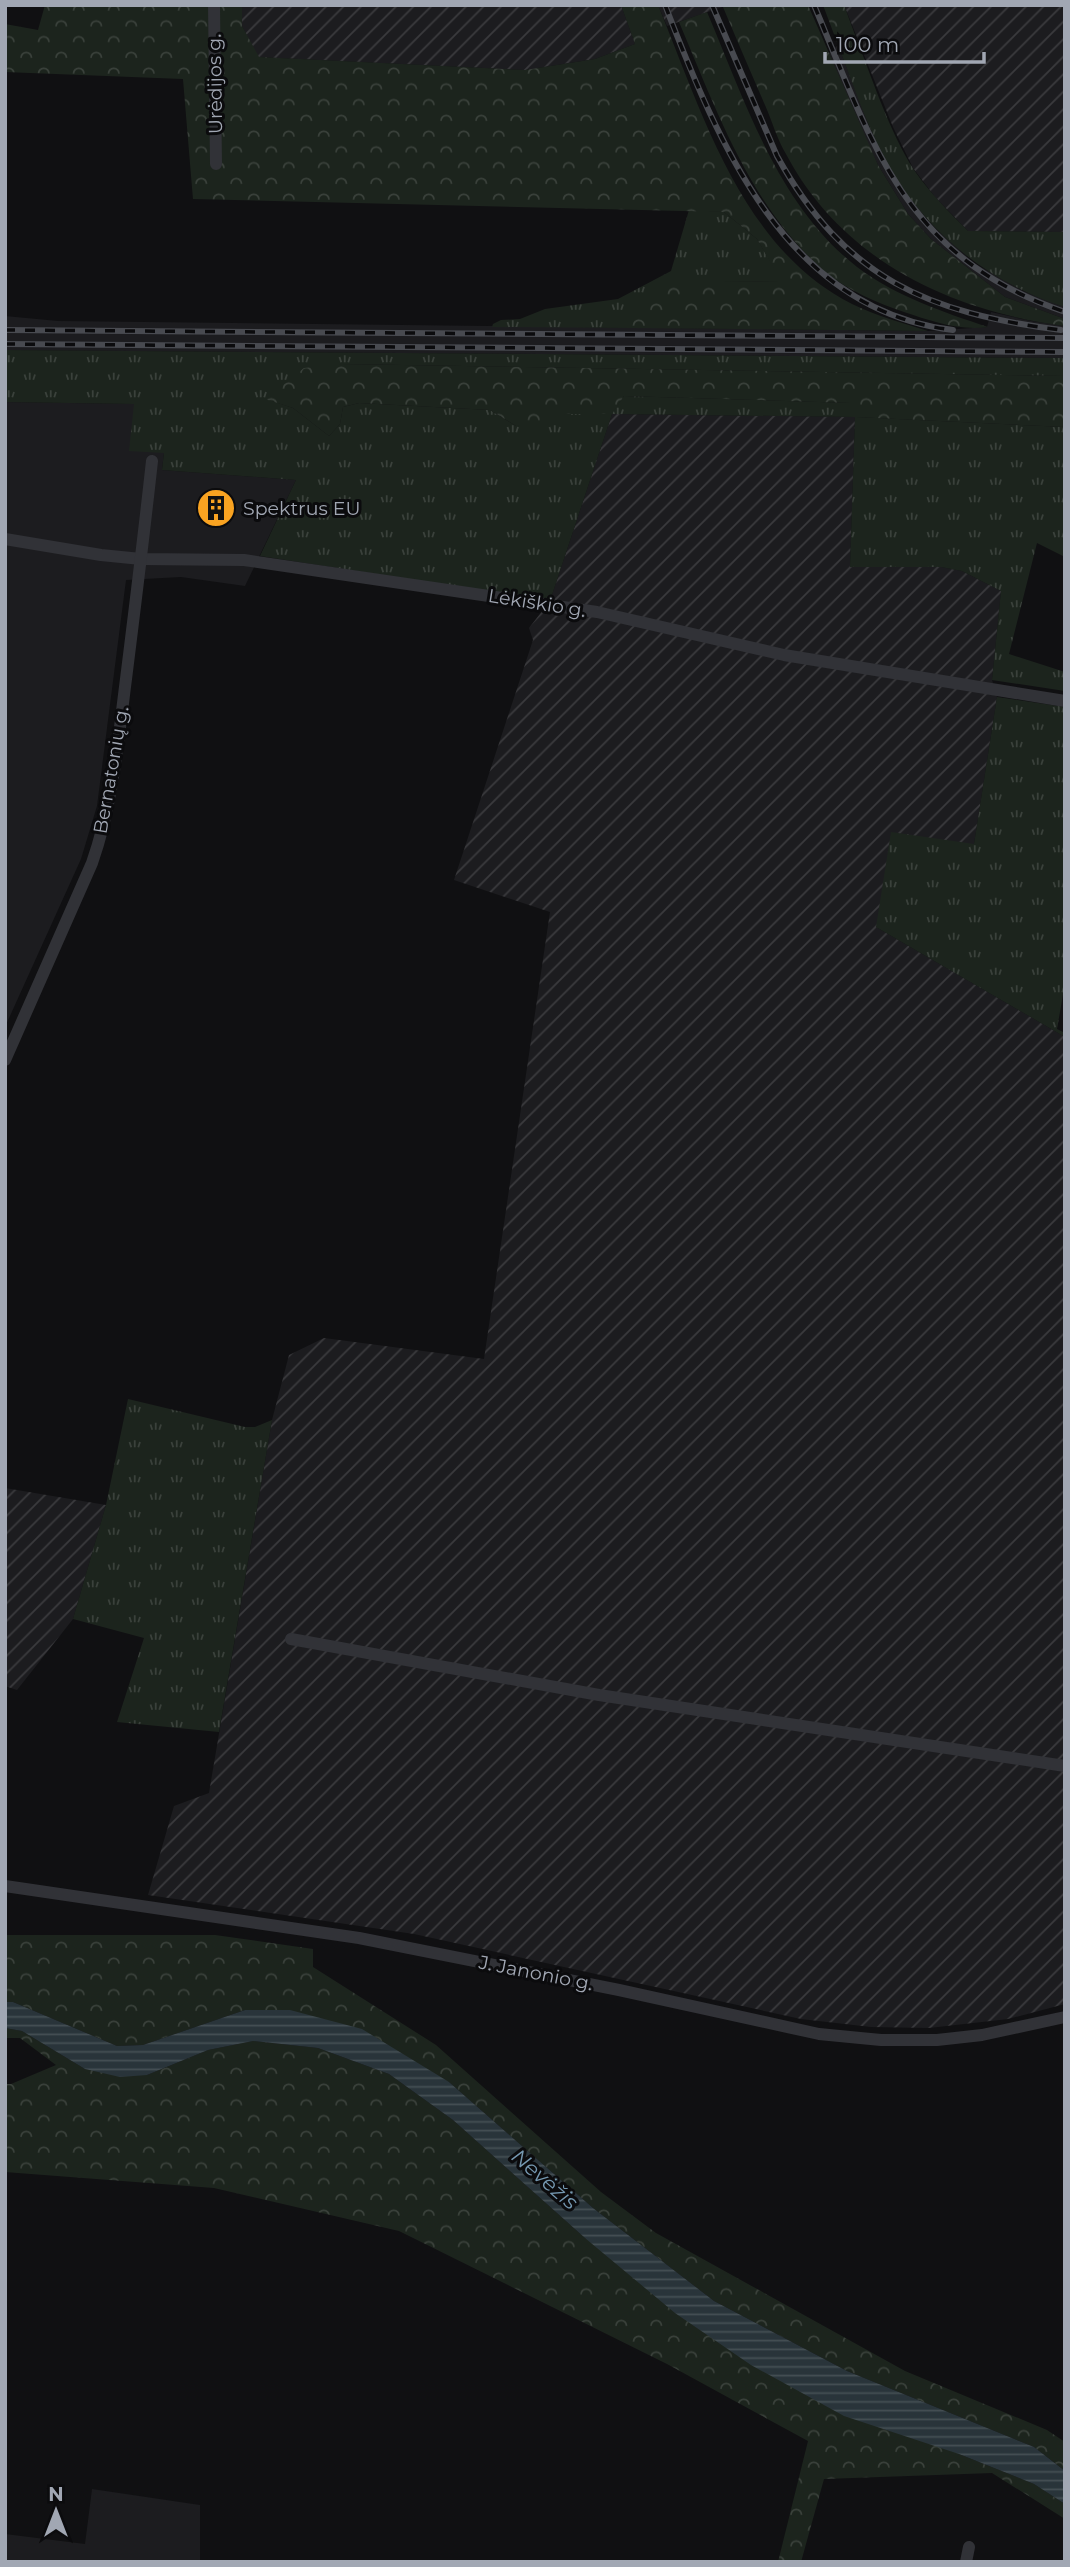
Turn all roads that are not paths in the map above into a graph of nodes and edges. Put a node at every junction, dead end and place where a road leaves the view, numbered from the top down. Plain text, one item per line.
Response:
1 (214, 5) edge
2 (216, 164) dead end
3 (152, 461) dead end
4 (5, 539) edge
5 (141, 558) junction
6 (1065, 701) edge
7 (5, 1060) edge
8 (291, 1639) dead end
9 (1065, 1766) edge
10 (5, 1886) edge
11 (1065, 2017) edge
12 (970, 2547) dead end
13 (966, 2562) edge

1 - 2 street, Urėdijos g.
3 - 5 street, Bernatonių g.
4 - 5 street, Lėkiškio g.
5 - 6 street, Lėkiškio g.
5 - 7 street, Bernatonių g.
8 - 9 street
10 - 11 street, J. Janonio g.
12 - 13 street

